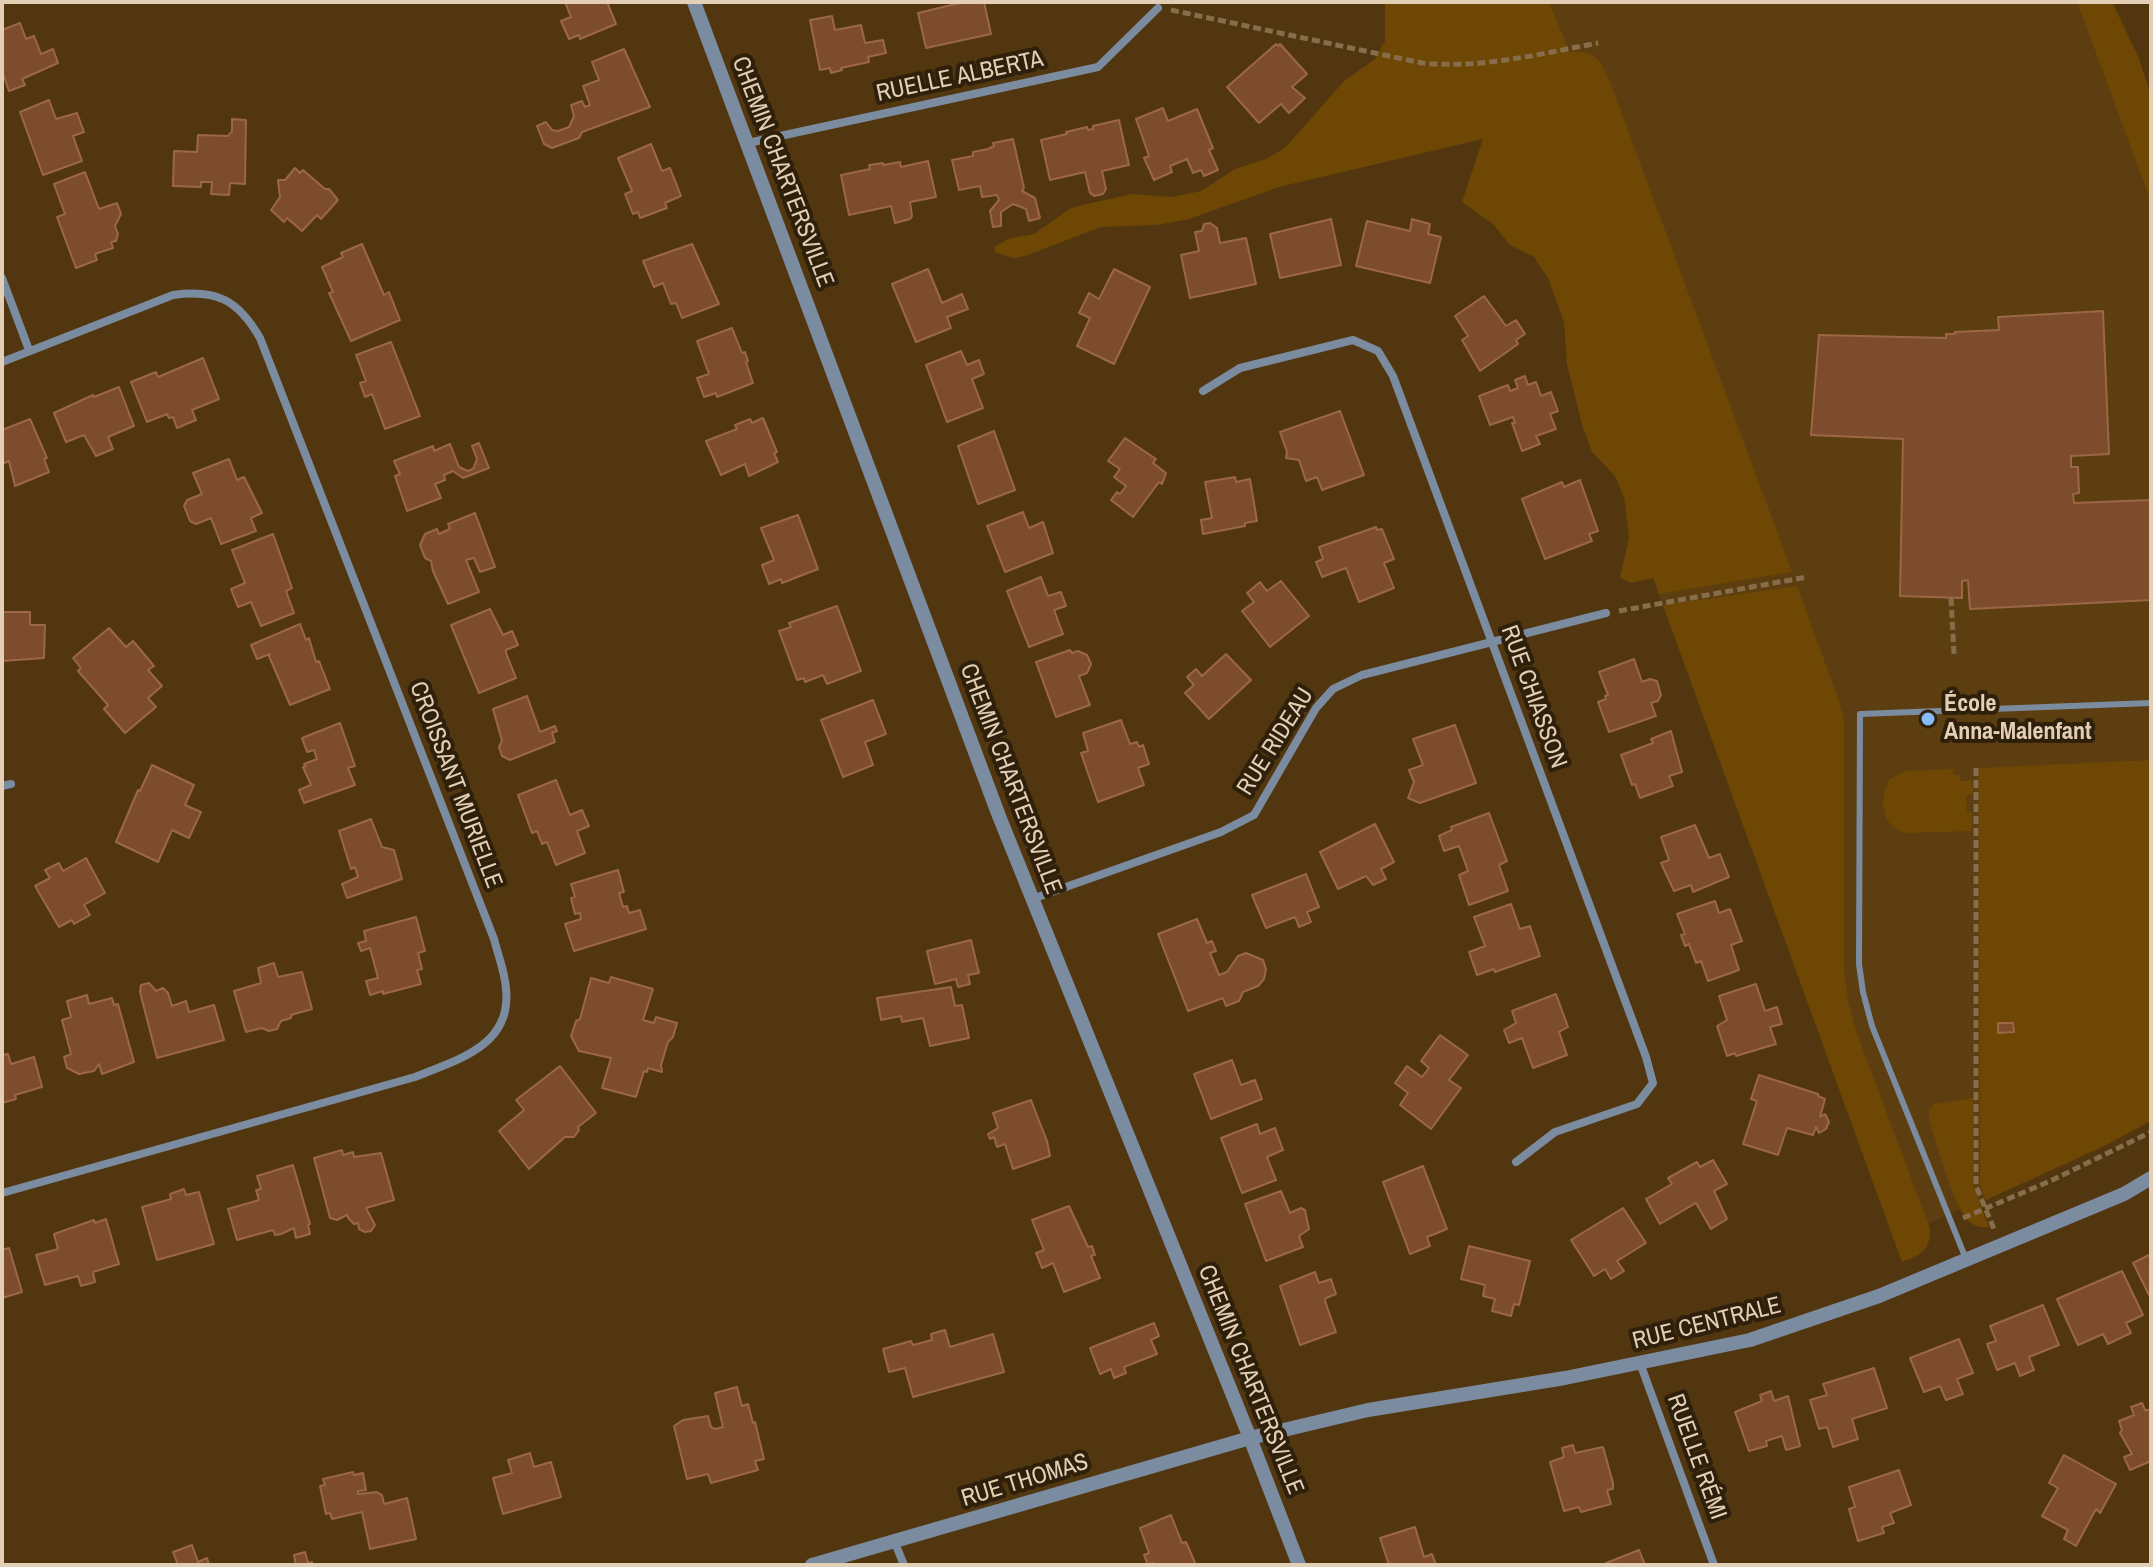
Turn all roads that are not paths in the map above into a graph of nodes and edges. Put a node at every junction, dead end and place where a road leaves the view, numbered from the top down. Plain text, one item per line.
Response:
1 (694, 2) edge
2 (1158, 8) road end
3 (748, 143) junction
4 (2, 278) edge
5 (29, 350) junction
6 (2, 362) edge
7 (1203, 391) dead end
8 (1606, 613) road end
9 (1492, 642) junction
10 (2151, 703) edge
11 (1032, 899) junction
12 (1516, 1162) dead end
13 (2151, 1178) edge
14 (2, 1193) edge
15 (1967, 1259) junction
16 (1640, 1363) junction
17 (1250, 1438) junction
18 (895, 1543) junction
19 (812, 1565) edge
20 (904, 1565) edge
21 (1299, 1565) edge
22 (1714, 1565) edge

1 - 3 street, CHEMIN CHARTERSVILLE
2 - 3 street, RUELLE ALBERTA
3 - 11 street, CHEMIN CHARTERSVILLE
4 - 5 street
5 - 6 street, CROISSANT MURIELLE
5 - 14 street, CROISSANT MURIELLE
7 - 9 street, RUE CHIASSON
8 - 9 street, RUE RIDEAU
9 - 11 street, RUE RIDEAU
9 - 12 street, RUE CHIASSON
10 - 15 lane
11 - 17 street, CHEMIN CHARTERSVILLE
13 - 15 street, RUE CENTRALE
15 - 16 street, RUE CENTRALE
16 - 17 street, RUE CENTRALE
16 - 22 street, RUELLE RÉMI
17 - 18 street, RUE THOMAS
17 - 21 street, CHEMIN CHARTERSVILLE
18 - 19 street, RUE THOMAS
18 - 20 street

